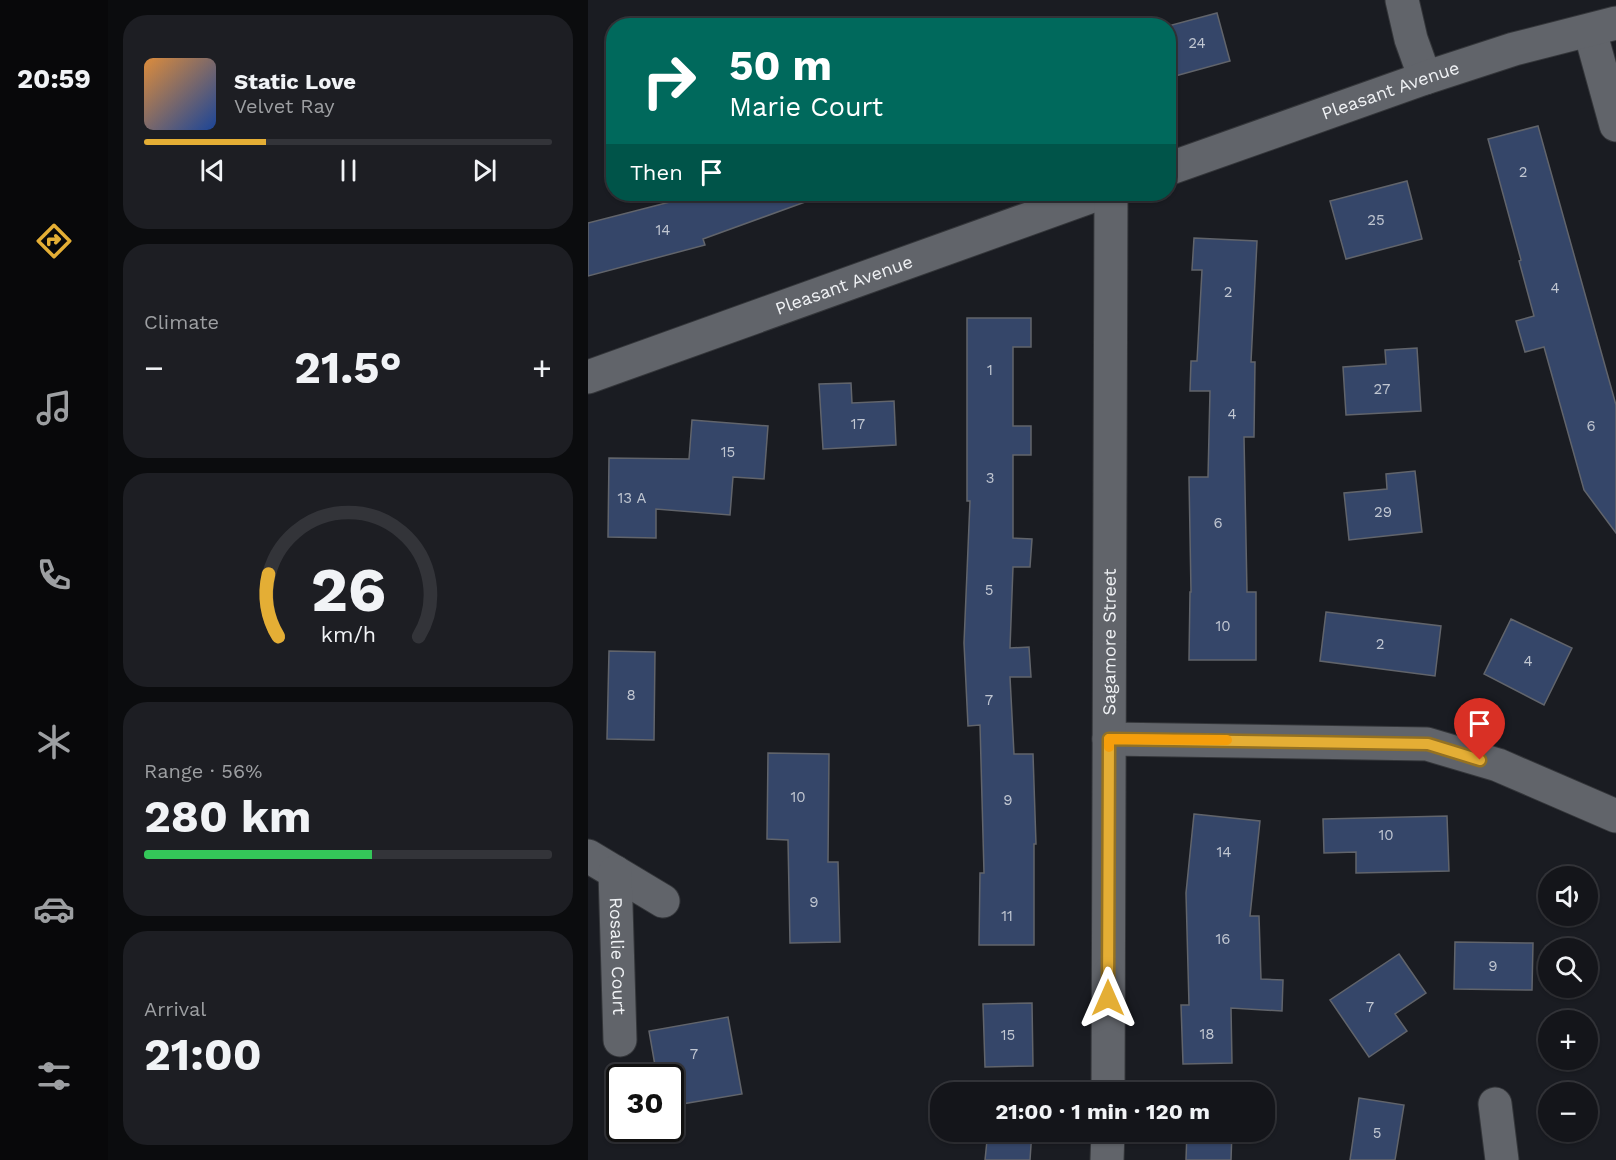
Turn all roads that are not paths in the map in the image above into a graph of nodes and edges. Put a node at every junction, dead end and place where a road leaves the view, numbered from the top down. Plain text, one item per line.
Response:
1 (1402, 0) edge
2 (1603, 27) edge
3 (1425, 78) junction
4 (1616, 126) edge
5 (1176, 166) edge
6 (1078, 201) edge
7 (1111, 201) edge
8 (588, 377) edge
9 (1109, 739) junction
10 (1616, 816) edge
11 (602, 864) edge
12 (663, 901) dead end
13 (620, 1040) dead end
14 (1108, 1082) edge
15 (1495, 1104) dead end
16 (1107, 1142) edge
17 (1107, 1160) edge
18 (1502, 1160) edge

1 - 3 street
2 - 3 street, Pleasant Avenue
2 - 4 street
3 - 5 street, Pleasant Avenue
6 - 8 street, Pleasant Avenue
7 - 9 street, Sagamore Street
9 - 10 street
9 - 14 street, Sagamore Street
11 - 12 street
11 - 13 street, Rosalie Court
15 - 18 street
16 - 17 street

